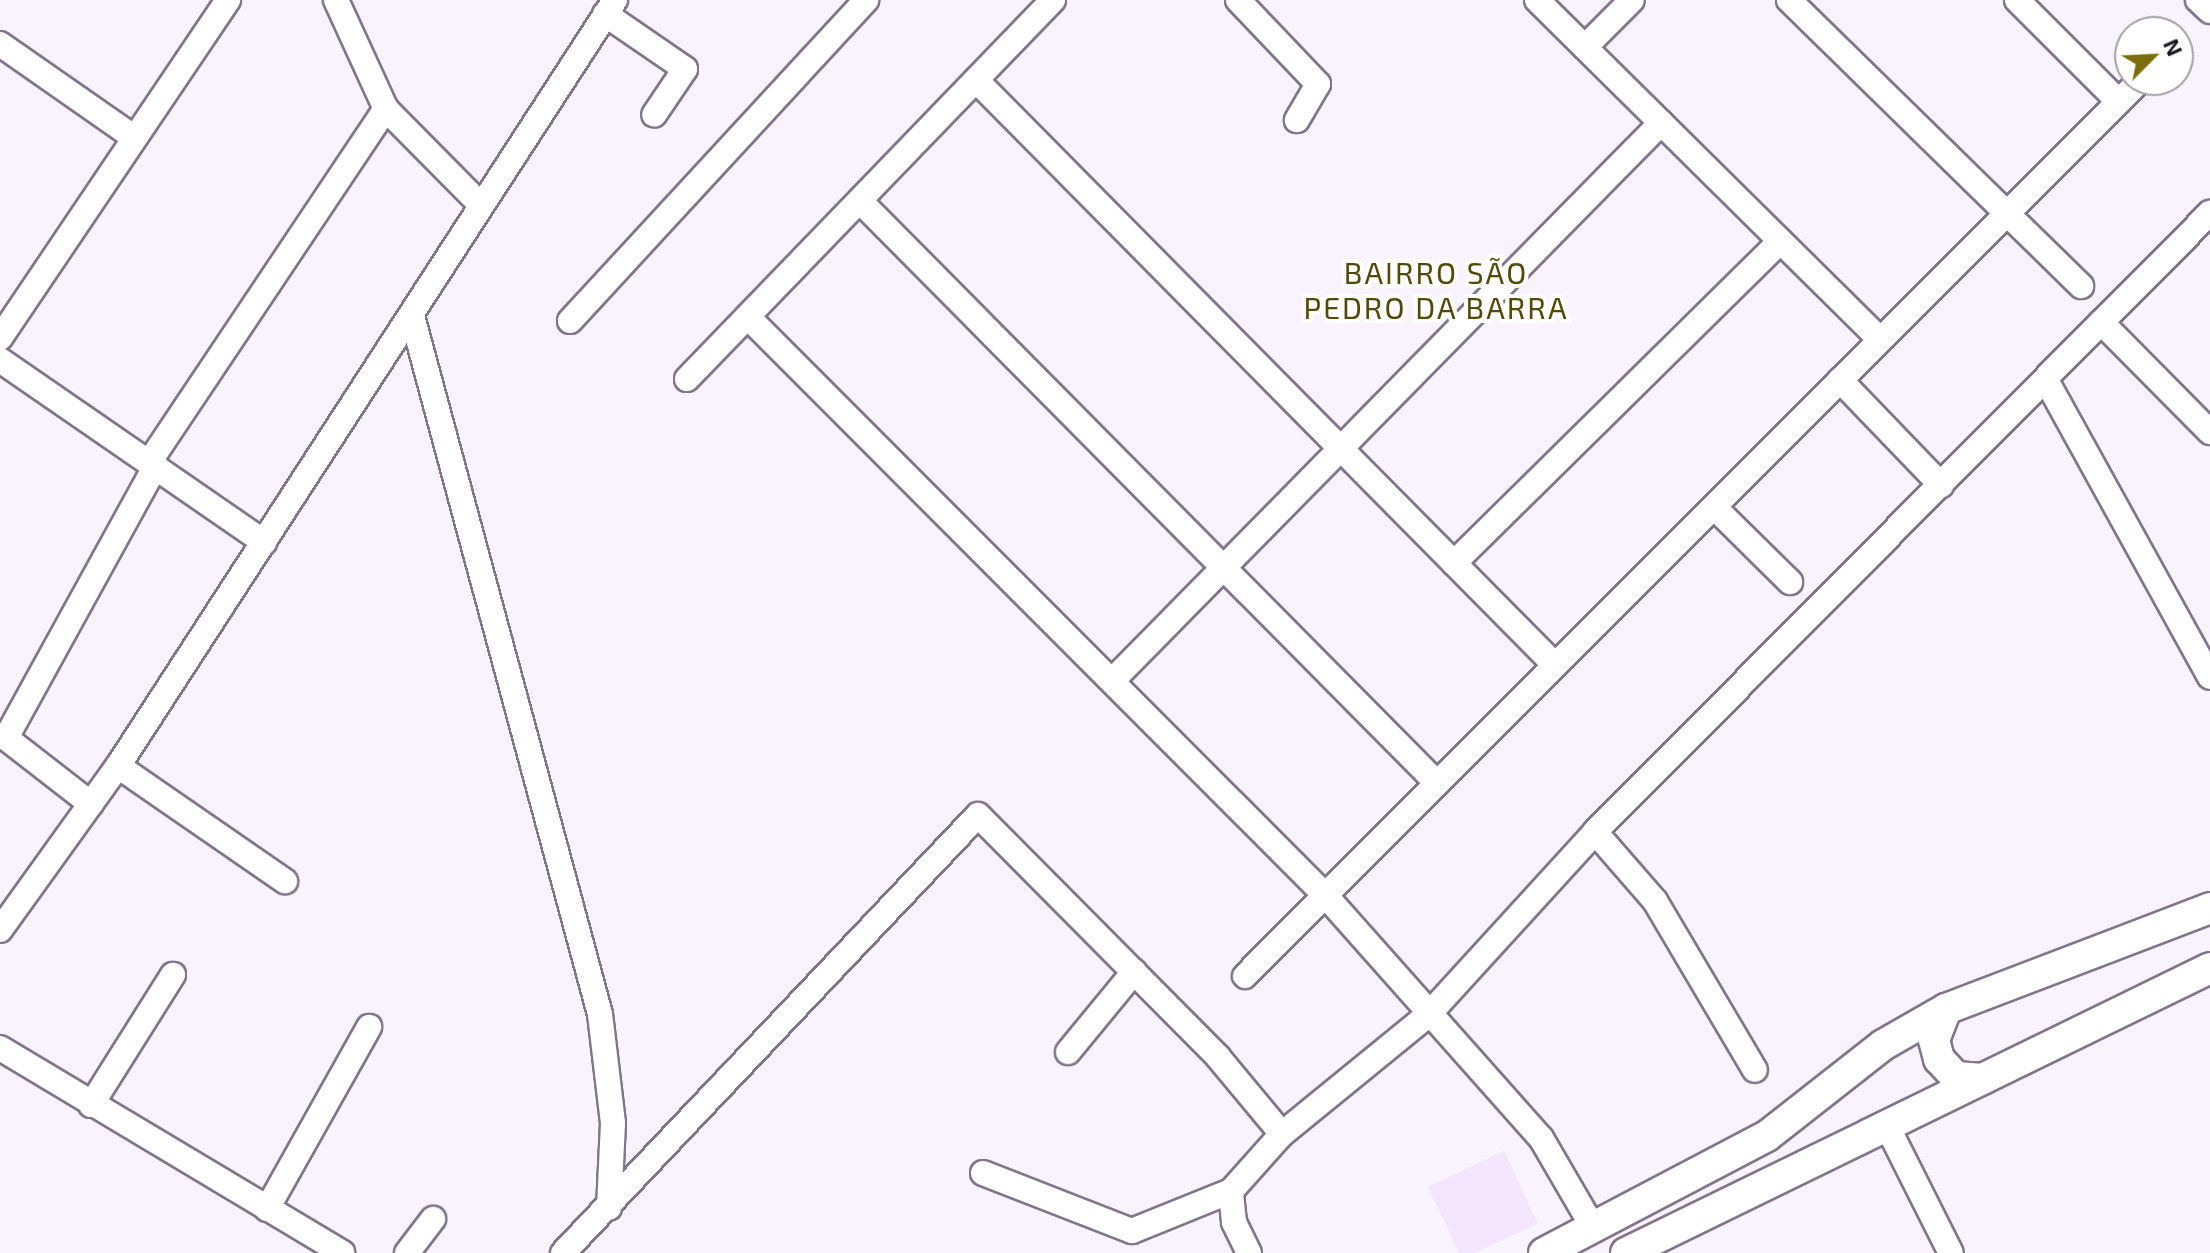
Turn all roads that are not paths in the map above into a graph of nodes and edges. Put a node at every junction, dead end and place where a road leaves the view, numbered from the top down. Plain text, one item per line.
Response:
1 (228, 0) edge
2 (336, 0) edge
3 (866, 0) edge
4 (1053, 0) edge
5 (1238, 0) edge
6 (1537, 0) edge
7 (1632, 0) edge
8 (1789, 0) edge
9 (2017, 0) edge
10 (2198, 0) edge
11 (610, 7) edge
12 (2210, 11) edge
13 (0, 44) edge
14 (1585, 47) junction
15 (976, 80) junction
16 (2125, 96) edge
17 (2119, 102) junction
18 (386, 109) junction
19 (654, 115) dead end
20 (1297, 120) dead end
21 (1661, 123) junction
22 (132, 136) junction
23 (860, 201) junction
24 (479, 203) junction
25 (2007, 213) junction
26 (2210, 213) edge
27 (1780, 241) junction
28 (2081, 286) dead end
29 (412, 316) junction
30 (748, 317) junction
31 (570, 321) dead end
32 (2101, 322) junction
33 (0, 338) edge
34 (1880, 340) junction
35 (0, 360) edge
36 (687, 379) dead end
37 (1840, 380) junction
38 (2046, 380) junction
39 (2210, 432) edge
40 (1341, 449) junction
41 (153, 463) junction
42 (1941, 485) junction
43 (1714, 507) junction
44 (264, 542) junction
45 (1454, 563) junction
46 (1224, 568) junction
47 (1790, 582) dead end
48 (1555, 665) junction
49 (2210, 677) edge
50 (1112, 681) junction
51 (118, 766) junction
52 (1437, 783) junction
53 (91, 804) junction
54 (1595, 832) junction
55 (285, 881) dead end
56 (1325, 895) junction
57 (2210, 908) edge
58 (0, 930) edge
59 (2210, 968) edge
60 (1134, 972) junction
61 (173, 975) dead end
62 (1245, 976) dead end
63 (1946, 1009) junction
64 (1429, 1014) junction
65 (369, 1027) dead end
66 (0, 1048) edge
67 (1068, 1052) dead end
68 (1755, 1070) dead end
69 (1986, 1078) junction
70 (91, 1105) junction
71 (1886, 1124) junction
72 (1282, 1134) junction
73 (983, 1173) dead end
74 (1231, 1191) junction
75 (609, 1208) junction
76 (267, 1209) junction
77 (433, 1219) dead end
78 (1594, 1229) junction
79 (342, 1253) edge
80 (407, 1253) edge
81 (563, 1253) edge
82 (1249, 1253) edge
83 (1544, 1253) edge
84 (1626, 1253) edge
85 (1951, 1253) edge

1 - 22 street
2 - 18 street
3 - 31 street
4 - 15 street
5 - 20 street
6 - 14 street
7 - 14 street
8 - 25 street
9 - 17 street
10 - 12 street
11 - 19 street
11 - 24 street
13 - 22 street
14 - 21 street
15 - 23 street
15 - 40 street
16 - 17 street
17 - 25 street
18 - 24 street
18 - 41 street
21 - 27 street
21 - 40 street
22 - 33 street
23 - 30 street
23 - 46 street
24 - 29 street
25 - 28 street
25 - 34 street
26 - 32 street
27 - 34 street
27 - 45 street
29 - 44 street
29 - 75 street
30 - 36 street
30 - 50 street
32 - 38 street
32 - 39 street
34 - 37 street
35 - 41 street
37 - 42 street
37 - 43 street
38 - 42 street
38 - 49 street
40 - 45 street
40 - 46 street
41 - 44 street
41 - 53 street
42 - 54 street
43 - 47 street
43 - 48 street
44 - 51 street
45 - 48 street
46 - 50 street
46 - 52 street
48 - 52 street
50 - 56 street
51 - 53 street
51 - 55 street
52 - 56 street
53 - 58 street
54 - 64 street
54 - 68 street
56 - 62 street
56 - 64 street
57 - 63 main road
59 - 69 main road
60 - 67 street
60 - 72 street
60 - 75 street
61 - 70 street
63 - 69 main road
63 - 78 main road
64 - 72 street
64 - 78 street
65 - 76 street
66 - 70 street
69 - 71 main road
70 - 76 street
71 - 84 main road
71 - 85 street
72 - 74 street
73 - 74 street
74 - 82 street
75 - 81 street
76 - 79 street
77 - 80 street
78 - 83 main road

